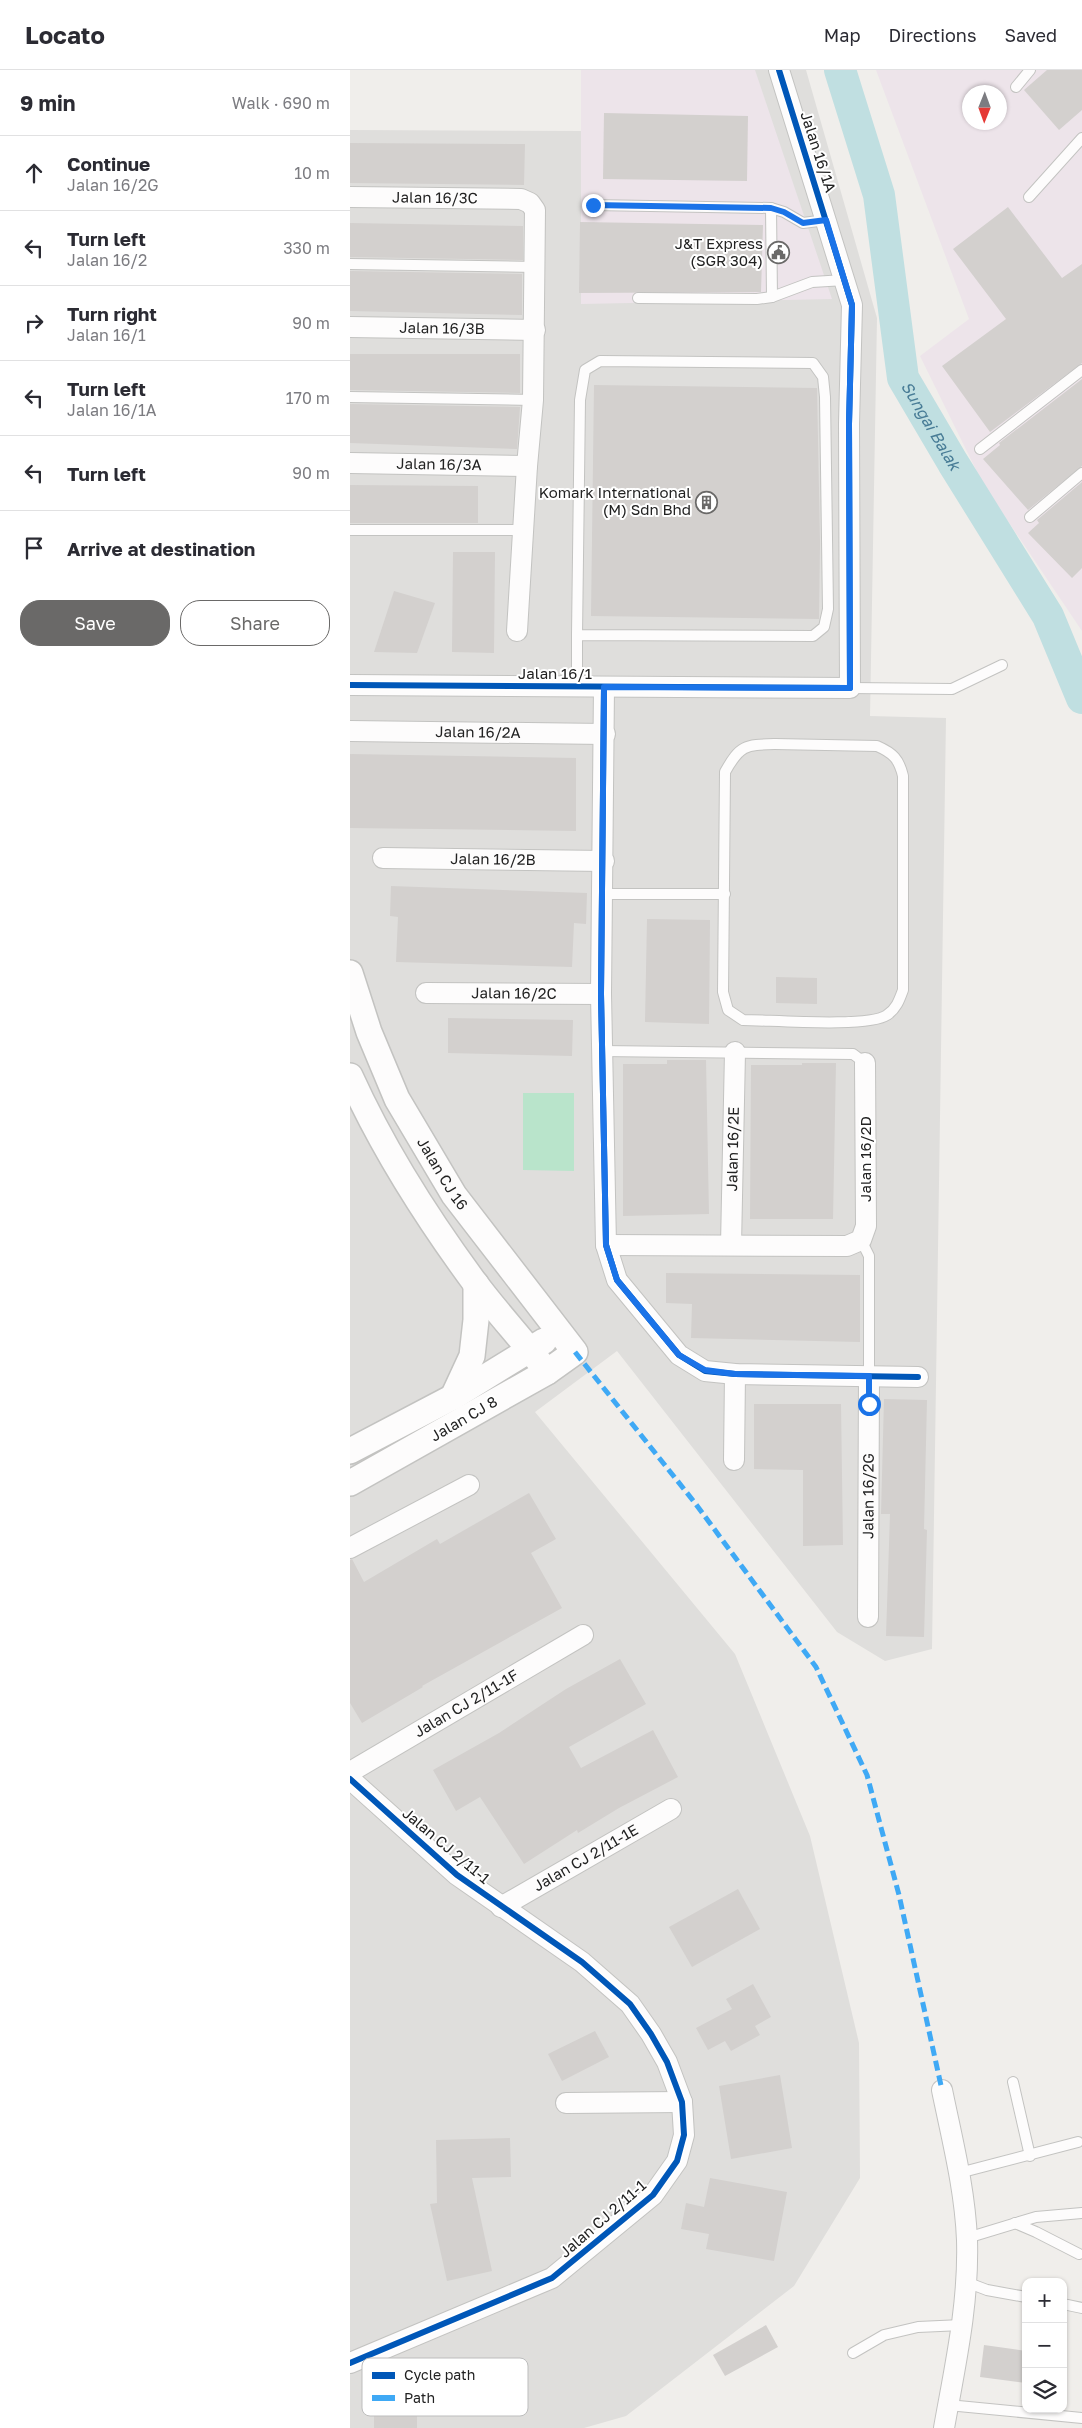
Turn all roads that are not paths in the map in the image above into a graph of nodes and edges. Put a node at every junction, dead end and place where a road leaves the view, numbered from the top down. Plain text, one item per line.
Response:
1 (779, 70) edge
2 (1030, 70) edge
3 (1016, 87) dead end
4 (1082, 138) edge
5 (350, 197) edge
6 (1029, 197) dead end
7 (593, 205) dead end
8 (771, 208) junction
9 (826, 220) junction
10 (350, 264) edge
11 (536, 266) junction
12 (844, 280) junction
13 (772, 297) junction
14 (638, 298) dead end
15 (350, 327) edge
16 (535, 330) junction
17 (1082, 370) edge
18 (350, 397) edge
19 (534, 400) junction
20 (980, 449) dead end
21 (350, 463) edge
22 (527, 466) junction
23 (1082, 472) edge
24 (1030, 517) dead end
25 (350, 530) edge
26 (523, 530) junction
27 (517, 631) dead end
28 (578, 635) junction
29 (1002, 665) dead end
30 (350, 685) edge
31 (576, 687) junction
32 (604, 687) junction
33 (850, 688) junction
34 (350, 731) edge
35 (605, 734) junction
36 (383, 858) dead end
37 (604, 861) junction
38 (604, 894) junction
39 (725, 894) junction
40 (350, 973) edge
41 (426, 994) dead end
42 (601, 994) junction
43 (602, 1051) junction
44 (734, 1052) junction
45 (865, 1063) joint
46 (350, 1076) edge
47 (854, 1243) junction
48 (606, 1245) junction
49 (731, 1245) junction
50 (476, 1284) junction
51 (558, 1331) junction
52 (531, 1350) junction
53 (576, 1352) joint
54 (547, 1372) junction
55 (735, 1374) junction
56 (869, 1376) junction
57 (918, 1377) dead end
58 (453, 1397) junction
59 (350, 1451) edge
60 (734, 1460) dead end
61 (350, 1483) edge
62 (469, 1485) dead end
63 (350, 1548) edge
64 (868, 1617) dead end
65 (582, 1635) dead end
66 (350, 1772) edge
67 (350, 1780) edge
68 (671, 1809) dead end
69 (501, 1908) junction
70 (1013, 2082) dead end
71 (942, 2090) dead end
72 (682, 2102) junction
73 (566, 2103) dead end
74 (1078, 2142) dead end
75 (1030, 2156) junction
76 (959, 2174) junction
77 (1082, 2213) edge
78 (1015, 2224) junction
79 (967, 2238) junction
80 (1079, 2254) dead end
81 (966, 2282) junction
82 (1022, 2296) edge
83 (1067, 2305) edge
84 (1082, 2308) edge
85 (962, 2325) junction
86 (852, 2353) dead end
87 (350, 2363) edge
88 (948, 2405) junction
89 (1082, 2418) edge
90 (944, 2428) edge

1 - 9 street, Jalan 16/1A
2 - 3 lane
4 - 6 lane
5 - 11 street, Jalan 16/3C
7 - 8 lane
8 - 9 lane
8 - 13 lane
9 - 12 street, Jalan 16/1A
10 - 11 lane
11 - 16 street
12 - 13 lane
12 - 33 street, Jalan 16/1A
13 - 14 lane
15 - 16 street, Jalan 16/3B
16 - 19 street
17 - 20 lane
18 - 19 lane
19 - 22 street
21 - 22 street, Jalan 16/3A
22 - 26 street
23 - 24 lane
25 - 26 lane
26 - 27 street
28 - 28 lane
28 - 31 lane
29 - 33 lane
30 - 31 street, Jalan 16/1
31 - 32 street, Jalan 16/1
32 - 33 street, Jalan 16/1
32 - 35 street
34 - 35 street, Jalan 16/2A
35 - 37 street
36 - 37 street, Jalan 16/2B
37 - 38 street
38 - 39 lane
38 - 42 street
39 - 39 lane
40 - 51 street, Jalan CJ 16
41 - 42 street, Jalan 16/2C
42 - 43 street
43 - 44 lane
43 - 48 street
44 - 45 lane
44 - 49 street, Jalan 16/2E
45 - 47 street, Jalan 16/2D
46 - 50 street
47 - 49 street
47 - 56 lane
48 - 49 street
48 - 55 street
50 - 52 street
50 - 58 street
51 - 52 street, Jalan CJ 8
51 - 53 street, Jalan CJ 16
52 - 54 street
52 - 58 street, Jalan CJ 8
53 - 54 street, Jalan CJ 8
54 - 61 street, Jalan CJ 8
55 - 56 street
55 - 60 street
56 - 57 street
56 - 64 street, Jalan 16/2G
58 - 59 street, Jalan CJ 8
62 - 63 street
65 - 66 street, Jalan CJ 2/11-1F
67 - 69 street, Jalan CJ 2/11-1
68 - 69 street, Jalan CJ 2/11-1E
69 - 72 street, Jalan CJ 2/11-1
70 - 75 lane
71 - 76 street
72 - 73 street
72 - 87 street, Jalan CJ 2/11-1
74 - 75 lane
75 - 76 lane
76 - 79 street
77 - 78 lane
78 - 79 lane
78 - 80 lane
79 - 81 street
81 - 82 lane
81 - 85 street
83 - 84 lane
85 - 86 lane
85 - 88 street
88 - 89 lane
88 - 90 street

